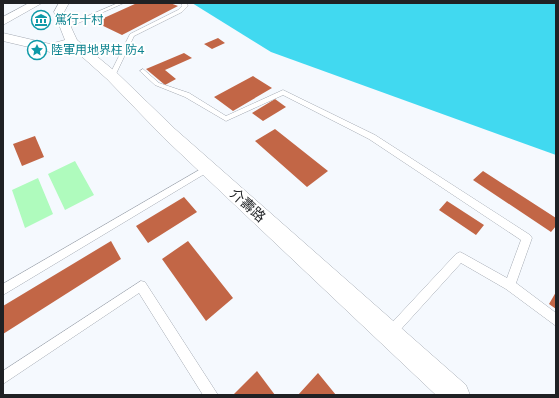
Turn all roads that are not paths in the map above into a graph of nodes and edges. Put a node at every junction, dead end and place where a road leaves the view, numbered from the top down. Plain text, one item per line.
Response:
1 (122, 3) edge
2 (184, 3) edge
3 (36, 4) edge
4 (65, 21) edge
5 (3, 22) edge
6 (3, 37) edge
7 (143, 71) dead end
8 (112, 76) junction
9 (208, 168) junction
10 (510, 285) junction
11 (3, 290) edge
12 (556, 320) edge
13 (389, 334) junction
14 (3, 378) edge
15 (211, 395) edge
16 (456, 395) edge

1 - 4 lane
2 - 8 lane
3 - 4 street
3 - 5 street
4 - 6 street
4 - 8 street, 介壽路
7 - 10 lane
8 - 9 street, 介壽路
9 - 11 lane
9 - 13 street, 介壽路
10 - 12 lane
10 - 13 lane
13 - 16 street, 介壽路
14 - 15 lane

